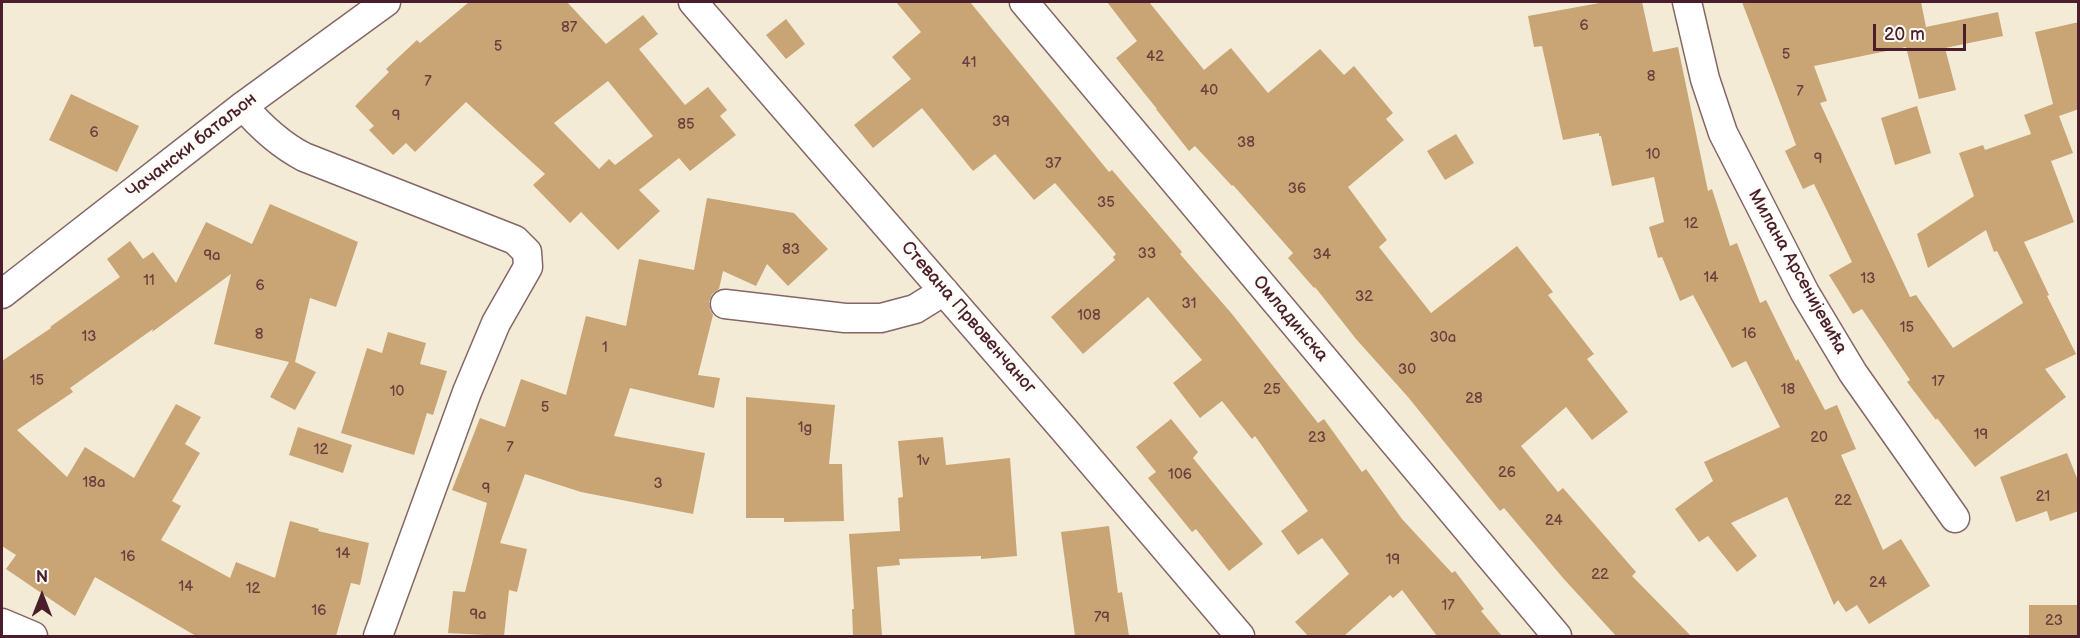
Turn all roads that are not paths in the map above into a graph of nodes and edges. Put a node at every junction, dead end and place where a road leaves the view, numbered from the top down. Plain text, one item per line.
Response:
1 (386, 2) edge
2 (693, 2) edge
3 (1024, 2) edge
4 (1687, 2) edge
5 (243, 106) junction
6 (945, 291) junction
7 (2, 294) edge
8 (725, 304) dead end
9 (1955, 518) dead end
10 (2, 623) edge
11 (33, 636) edge
12 (378, 636) edge
13 (1240, 636) edge
14 (1557, 636) edge

1 - 5 street, Чачански батаљон
2 - 6 street, Стевана Првовенчаног
3 - 14 street, Омладинска
4 - 9 street, Милана Арсенијевића
5 - 7 street, Чачански батаљон
5 - 12 street
6 - 8 street
6 - 13 street, Стевана Првовенчаног
10 - 11 street

